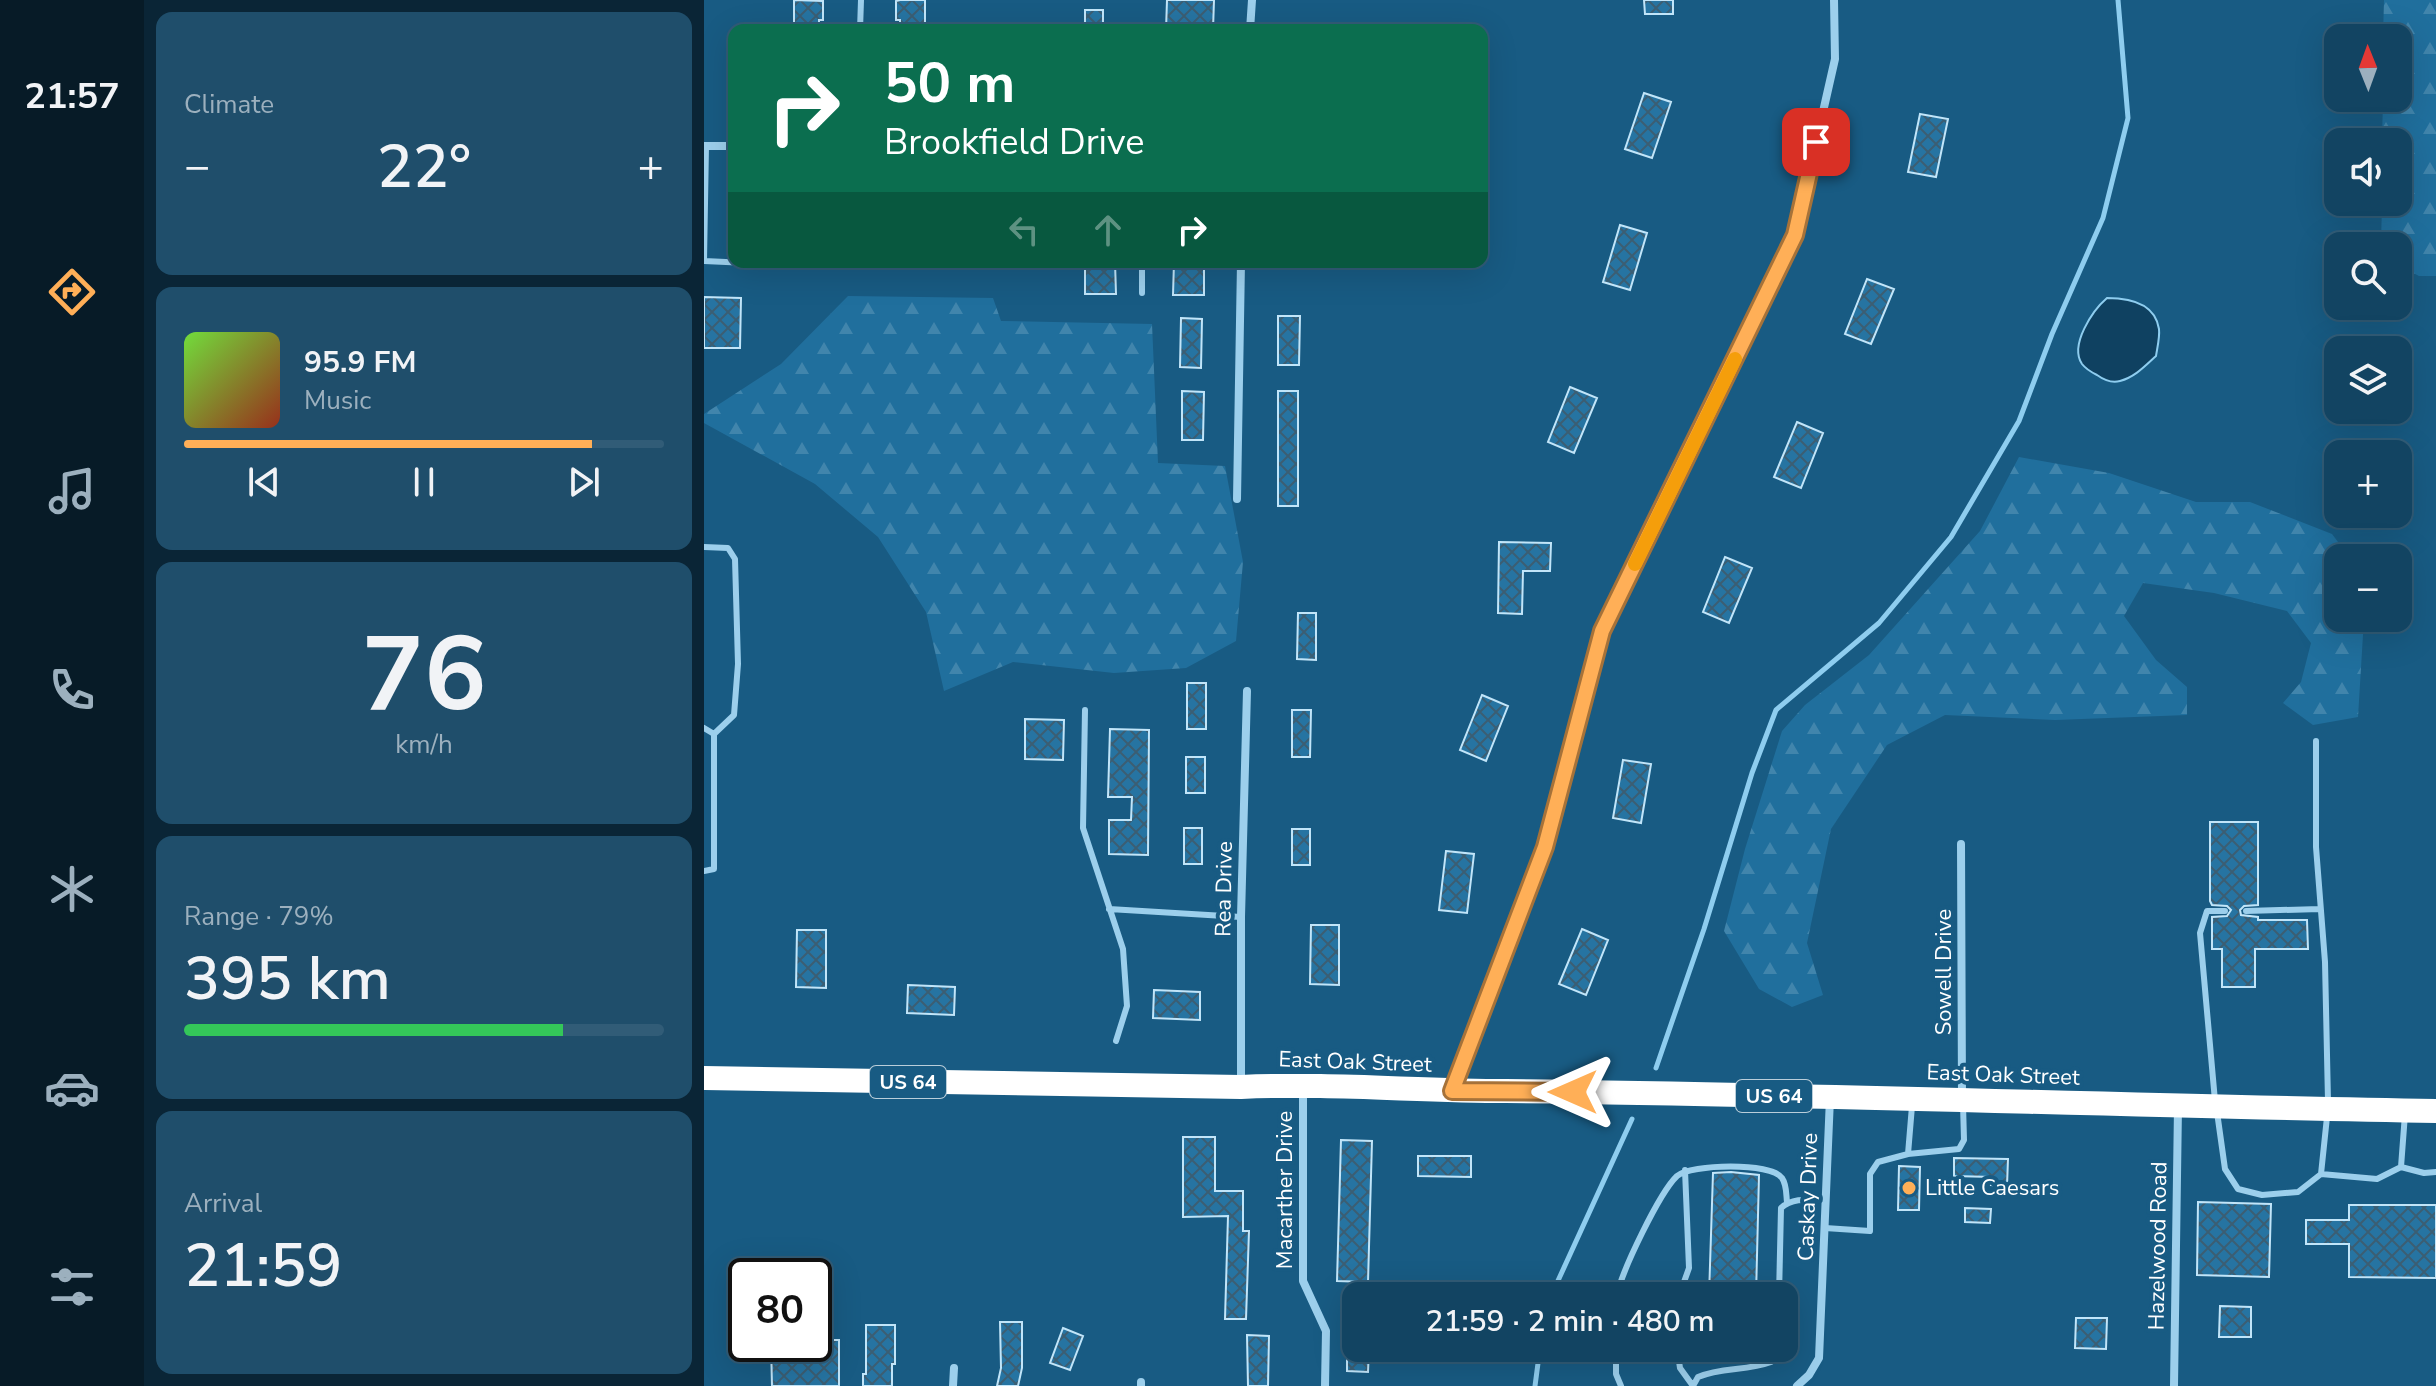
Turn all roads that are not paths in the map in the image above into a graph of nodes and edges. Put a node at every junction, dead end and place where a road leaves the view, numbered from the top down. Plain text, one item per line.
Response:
1 (861, 0) edge
2 (1252, 0) edge
3 (1834, 0) edge
4 (860, 24) edge
5 (1250, 24) edge
6 (705, 146) edge
7 (728, 146) edge
8 (704, 261) edge
9 (728, 262) edge
10 (1142, 268) edge
11 (1241, 268) edge
12 (1142, 293) dead end
13 (1237, 499) dead end
14 (704, 547) edge
15 (1247, 691) dead end
16 (1085, 710) dead end
17 (704, 728) edge
18 (714, 734) junction
19 (2316, 741) dead end
20 (1961, 844) dead end
21 (704, 871) edge
22 (1109, 909) junction
23 (2320, 909) junction
24 (2225, 911) dead end
25 (2246, 911) dead end
26 (1241, 917) junction
27 (1116, 1041) dead end
28 (704, 1078) edge
29 (1303, 1084) junction
30 (1241, 1087) junction
31 (1452, 1091) junction
32 (1830, 1097) junction
33 (1913, 1098) junction
34 (1962, 1099) junction
35 (2178, 1106) junction
36 (2216, 1107) junction
37 (2328, 1109) junction
38 (2405, 1111) junction
39 (2436, 1111) edge
40 (1908, 1154) junction
41 (2401, 1167) junction
42 (1685, 1170) junction
43 (2436, 1172) edge
44 (2321, 1174) junction
45 (1826, 1200) junction
46 (1787, 1202) junction
47 (1825, 1228) junction
48 (1620, 1282) edge
49 (1683, 1282) edge
50 (1779, 1282) edge
51 (1616, 1362) edge
52 (1679, 1362) edge
53 (1771, 1362) edge
54 (954, 1368) dead end
55 (953, 1386) edge
56 (1325, 1386) edge
57 (1621, 1386) edge
58 (1693, 1386) edge
59 (1797, 1386) edge
60 (2174, 1386) edge

1 - 4 lane
2 - 5 street
3 - 31 street
6 - 7 street
6 - 8 lane
8 - 9 lane
10 - 12 lane
11 - 13 street
14 - 18 lane
15 - 26 street, Rea Drive
16 - 22 lane
17 - 18 lane
18 - 21 lane
19 - 23 lane
20 - 34 street, Sowell Drive
22 - 26 lane
22 - 27 lane
23 - 25 lane
23 - 37 lane
24 - 36 lane
26 - 30 street, Rea Drive
28 - 30 highway, East Oak Street / US 64
29 - 30 highway, East Oak Street / US 64
29 - 31 highway, East Oak Street / US 64
29 - 56 street, Macarther Drive
31 - 32 highway, East Oak Street / US 64
32 - 33 highway, East Oak Street / US 64
32 - 45 street, Caskay Drive
33 - 34 highway, East Oak Street / US 64
33 - 40 lane
34 - 35 highway, East Oak Street / US 64
34 - 40 lane
35 - 36 highway, East Oak Street / US 64
35 - 60 street, Hazelwood Road
36 - 37 highway, East Oak Street / US 64
36 - 44 lane
37 - 38 highway, East Oak Street / US 64
37 - 44 lane
38 - 39 highway, East Oak Street / US 64
38 - 41 lane
40 - 47 lane
41 - 43 lane
41 - 44 lane
42 - 46 lane
42 - 48 lane
42 - 49 lane
45 - 46 lane
45 - 47 street, Caskay Drive
46 - 50 lane
47 - 59 street, Caskay Drive
51 - 57 lane
52 - 58 lane
53 - 58 lane
54 - 55 street

